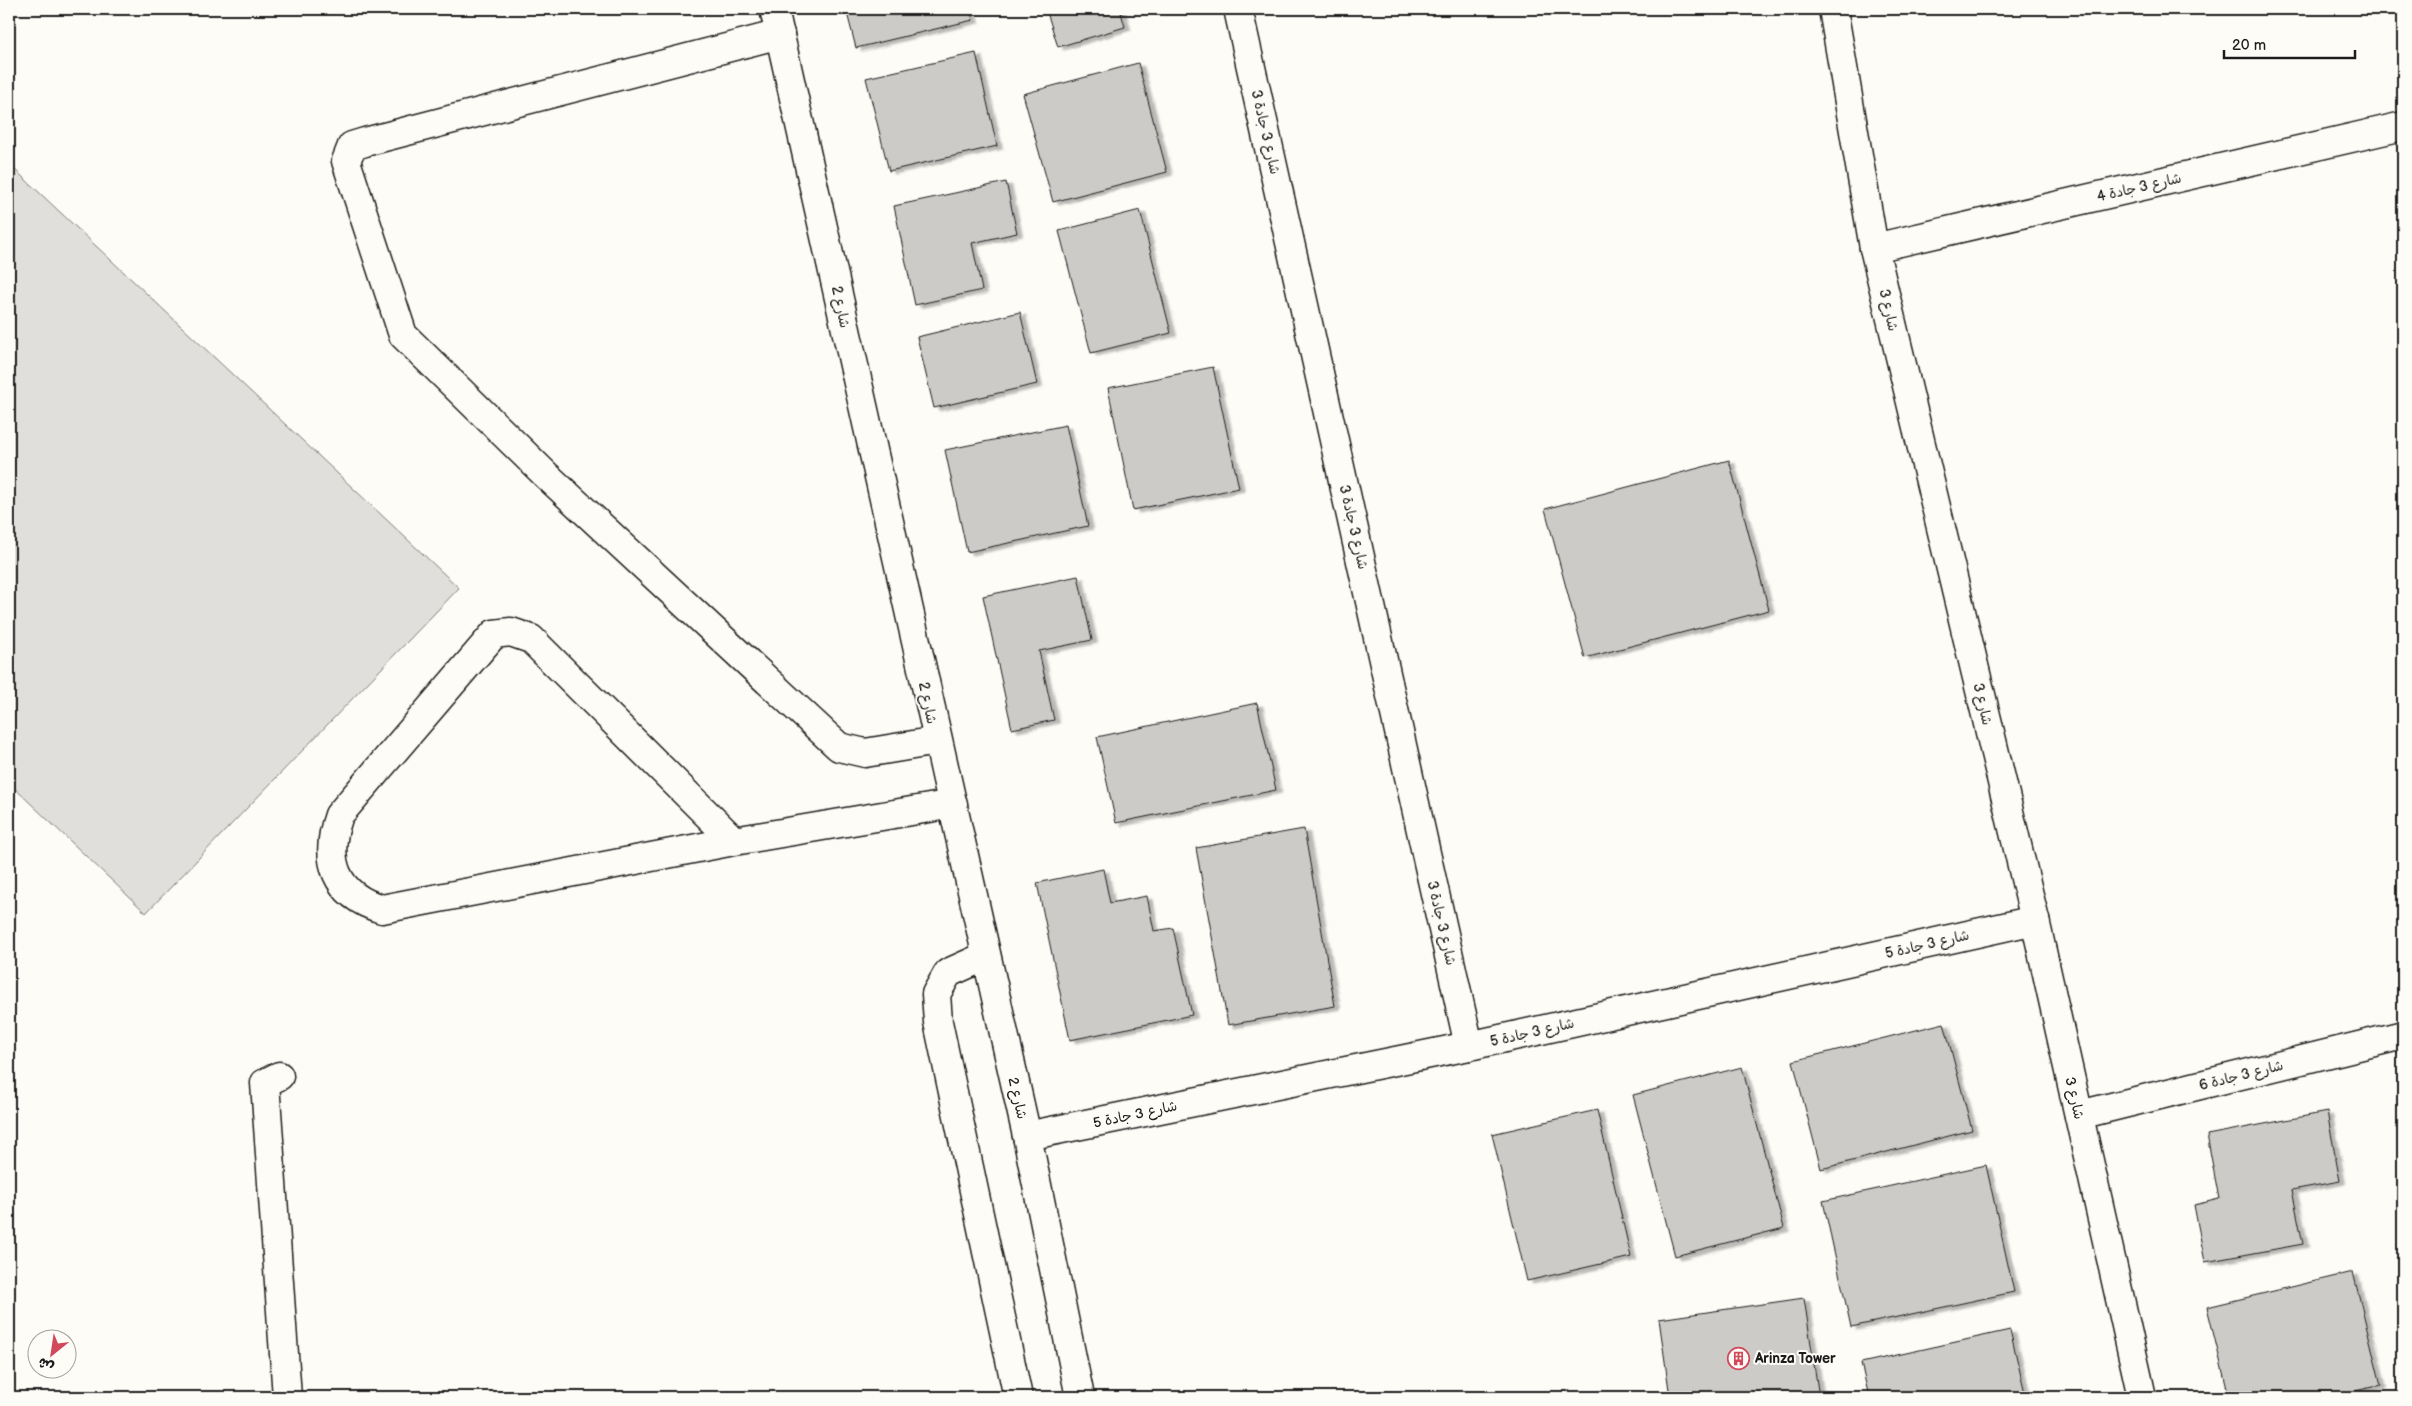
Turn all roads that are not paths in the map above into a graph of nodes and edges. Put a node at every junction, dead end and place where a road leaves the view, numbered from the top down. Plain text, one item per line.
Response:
1 (1238, 9) edge
2 (1834, 9) edge
3 (777, 22) edge
4 (2403, 126) edge
5 (1874, 248) junction
6 (937, 741) junction
7 (952, 804) junction
8 (734, 841) junction
9 (2035, 920) junction
10 (986, 956) junction
11 (2403, 1035) edge
12 (1469, 1046) junction
13 (279, 1076) dead end
14 (2079, 1115) junction
15 (1027, 1136) junction
16 (287, 1397) edge
17 (1018, 1397) edge
18 (1080, 1397) edge
19 (2142, 1397) edge

1 - 12 street, شارع 3 جادة 3
2 - 5 street, شارع 3
3 - 6 street, شارع 2
3 - 6 street
4 - 5 street, شارع 3 جادة 4
5 - 9 street, شارع 3
6 - 7 street, شارع 2
7 - 8 street
7 - 10 street, شارع 2
8 - 8 street
9 - 12 street, شارع 3 جادة 5
9 - 14 street, شارع 3
10 - 15 street, شارع 2
10 - 17 street
11 - 14 street, شارع 3 جادة 6
12 - 15 street, شارع 3 جادة 5
13 - 16 street
14 - 19 street, شارع 3
15 - 18 street, شارع 2

